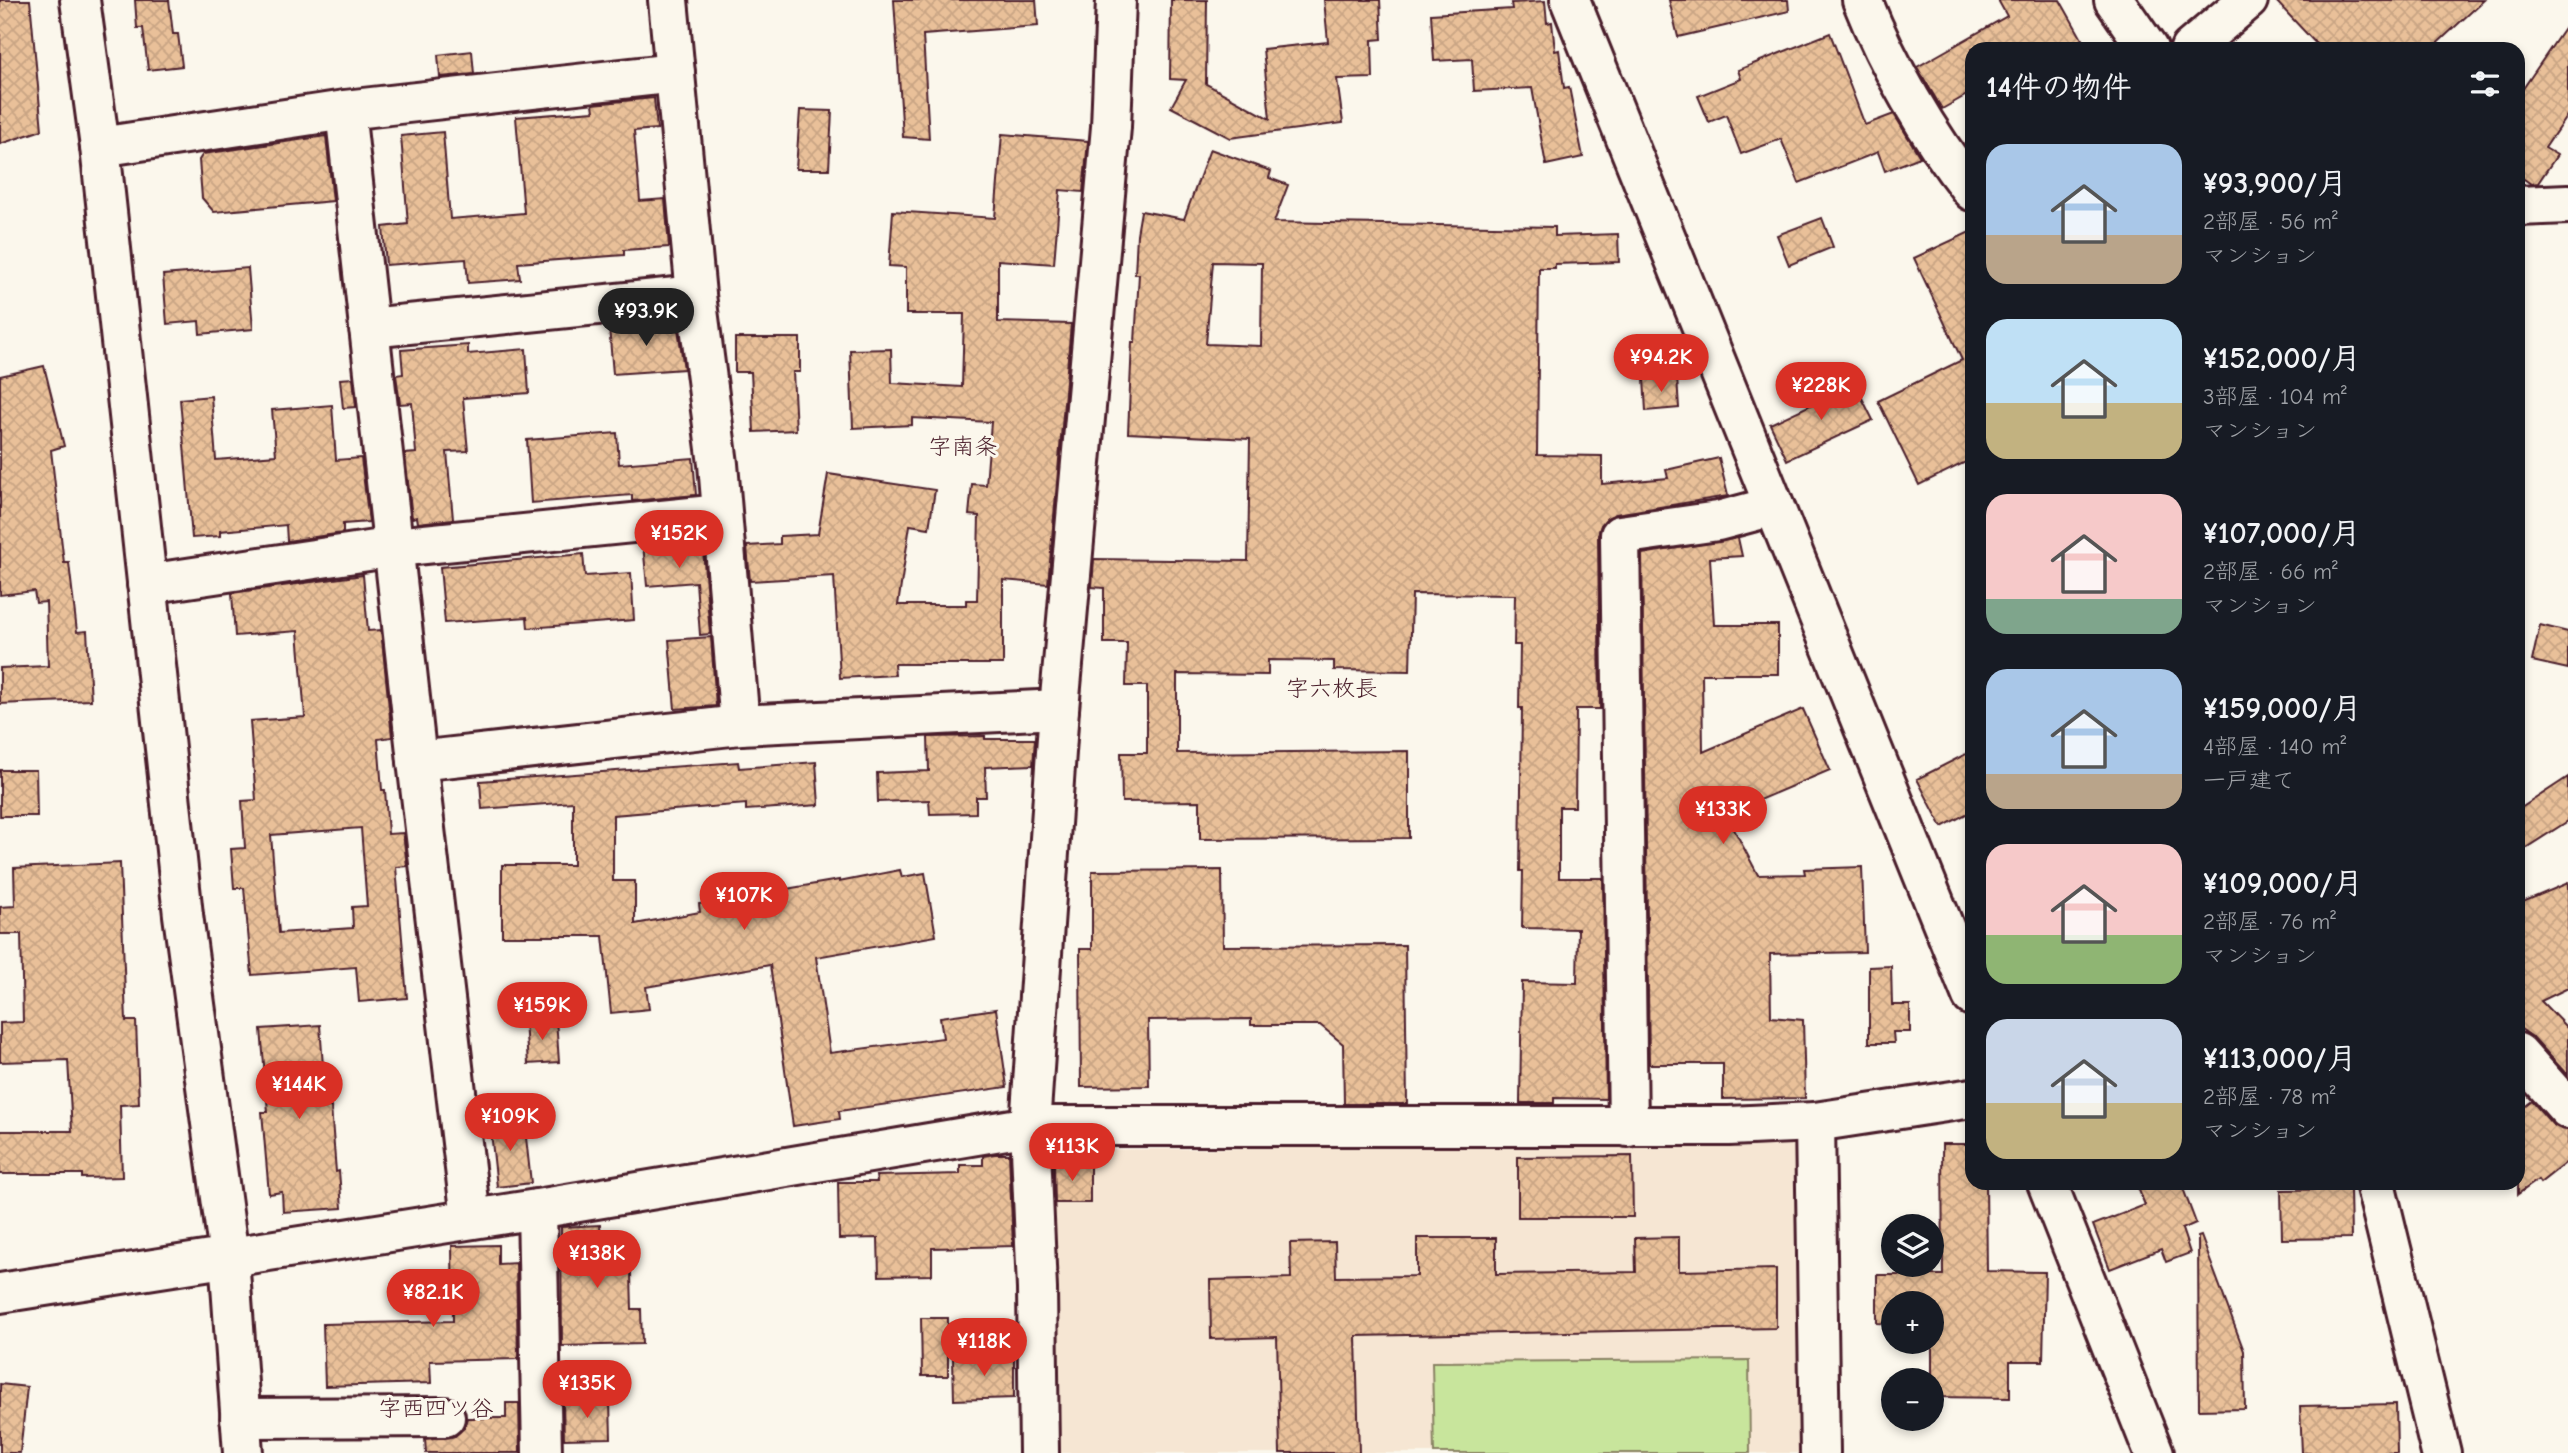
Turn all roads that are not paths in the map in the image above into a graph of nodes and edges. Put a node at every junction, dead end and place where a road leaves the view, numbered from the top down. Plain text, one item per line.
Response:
1 (80, 0) edge
2 (668, 0) edge
3 (1116, 0) edge
4 (1570, 0) edge
5 (1862, 0) edge
6 (2114, 0) edge
7 (2248, 0) edge
8 (2143, 42) edge
9 (2198, 42) edge
10 (675, 73) junction
11 (345, 110) junction
12 (100, 147) junction
13 (1965, 180) edge
14 (696, 295) junction
15 (369, 328) junction
16 (1774, 506) junction
17 (721, 514) junction
18 (395, 547) junction
19 (147, 584) junction
20 (1059, 709) junction
21 (740, 725) junction
22 (417, 761) junction
23 (1965, 979) edge
24 (2525, 1061) edge
25 (1965, 1099) edge
26 (2568, 1109) edge
27 (1815, 1122) junction
28 (1030, 1126) junction
29 (1628, 1127) junction
30 (2050, 1190) edge
31 (2377, 1190) edge
32 (537, 1209) junction
33 (471, 1219) junction
34 (229, 1258) junction
35 (0, 1293) edge
36 (445, 1417) dead end
37 (242, 1435) edge
38 (542, 1453) edge
39 (1039, 1453) edge
40 (1820, 1453) edge
41 (2154, 1453) edge
42 (2441, 1453) edge

1 - 12 street
2 - 10 street
3 - 20 street
4 - 16 street
5 - 13 street
6 - 8 street
7 - 9 street
10 - 11 street
10 - 14 street
11 - 12 street
11 - 15 street
12 - 19 street
14 - 15 street
14 - 17 street
15 - 18 street
16 - 23 street
16 - 29 street
17 - 18 street
17 - 21 street
18 - 19 street
18 - 22 street
19 - 34 street
20 - 21 street
20 - 28 street
21 - 22 street
22 - 33 street
24 - 26 street
25 - 27 street
27 - 29 street
27 - 40 street
28 - 29 street
28 - 32 street
28 - 39 street
30 - 41 street
31 - 42 street
32 - 33 street
32 - 38 street
33 - 34 street
34 - 35 street
34 - 37 street
36 - 37 street

